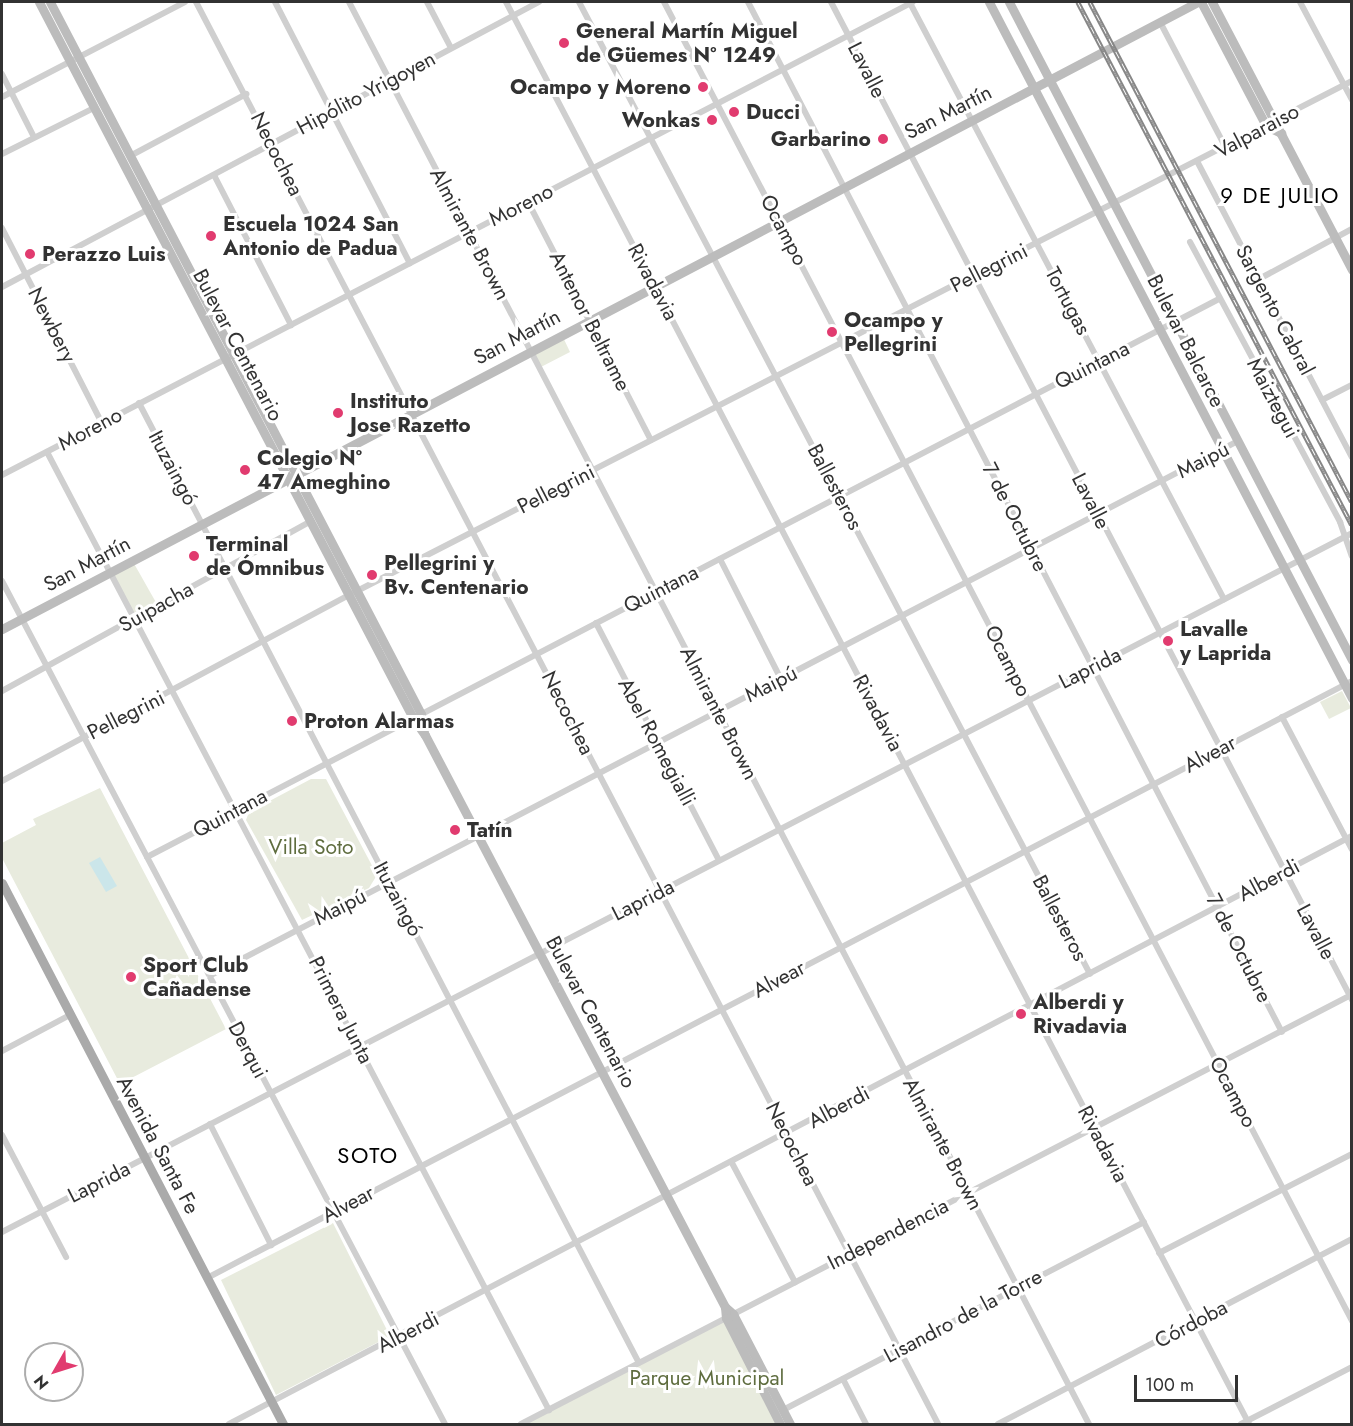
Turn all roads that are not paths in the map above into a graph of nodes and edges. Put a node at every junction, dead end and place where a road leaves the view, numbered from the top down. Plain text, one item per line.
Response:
1 (39, 2) edge
2 (50, 2) edge
3 (184, 2) edge
4 (196, 2) edge
5 (275, 2) edge
6 (349, 2) edge
7 (427, 2) edge
8 (506, 2) edge
9 (539, 2) edge
10 (579, 2) edge
11 (664, 2) edge
12 (748, 2) edge
13 (831, 2) edge
14 (911, 2) edge
15 (989, 2) edge
16 (1009, 2) edge
17 (1200, 2) edge
18 (1212, 2) edge
19 (1300, 2) edge
20 (513, 15) junction
21 (1160, 22) junction
22 (848, 35) junction
23 (451, 48) junction
24 (74, 59) junction
25 (783, 69) junction
26 (2, 74) edge
27 (1050, 79) junction
28 (390, 80) junction
29 (1352, 81) edge
30 (1344, 86) junction
31 (1034, 87) junction
32 (11, 92) junction
33 (246, 94) junction
34 (2, 97) edge
35 (1352, 100) edge
36 (717, 103) junction
37 (94, 108) junction
38 (332, 111) junction
39 (972, 119) junction
40 (1270, 124) junction
41 (34, 137) junction
42 (650, 138) junction
43 (272, 143) junction
44 (1226, 148) junction
45 (909, 152) junction
46 (2, 154) edge
47 (130, 156) junction
48 (1198, 162) junction
49 (593, 168) junction
50 (214, 175) junction
51 (844, 186) junction
52 (528, 202) junction
53 (1115, 204) junction
54 (152, 208) junction
55 (1099, 212) junction
56 (779, 220) junction
57 (2, 228) edge
58 (1352, 229) edge
59 (469, 232) junction
60 (1335, 238) junction
61 (1190, 242) dead end
62 (1037, 243) junction
63 (711, 255) junction
64 (410, 263) junction
65 (1352, 270) edge
66 (26, 274) junction
67 (974, 276) junction
68 (1259, 279) junction
69 (654, 285) junction
70 (2, 287) edge
71 (349, 294) junction
72 (1219, 299) junction
73 (908, 309) junction
74 (588, 319) junction
75 (1176, 321) junction
76 (291, 325) junction
77 (1160, 330) junction
78 (843, 342) junction
79 (530, 349) junction
80 (229, 356) junction
81 (1100, 361) junction
82 (777, 376) junction
83 (1352, 384) edge
84 (1036, 394) junction
85 (1322, 400) junction
86 (139, 403) junction
87 (718, 407) junction
88 (411, 415) junction
89 (102, 423) junction
90 (970, 429) junction
91 (651, 440) junction
92 (1238, 441) junction
93 (1222, 449) junction
94 (47, 452) junction
95 (1352, 457) edge
96 (906, 462) junction
97 (593, 471) junction
98 (2, 475) edge
99 (292, 477) junction
100 (1163, 480) junction
101 (840, 496) junction
102 (1098, 514) junction
103 (310, 522) junction
104 (202, 524) junction
105 (781, 527) junction
106 (473, 532) junction
107 (1352, 533) edge
108 (1341, 538) junction
109 (1032, 548) junction
110 (1352, 556) edge
111 (720, 559) junction
112 (1299, 560) junction
113 (1284, 568) junction
114 (225, 569) junction
115 (110, 572) junction
116 (2, 581) edge
117 (968, 582) junction
118 (656, 592) junction
119 (353, 593) junction
120 (1224, 599) junction
121 (902, 615) junction
122 (21, 618) junction
123 (134, 619) junction
124 (596, 623) junction
125 (2, 628) edge
126 (1158, 633) junction
127 (263, 641) junction
128 (843, 646) junction
129 (538, 653) junction
130 (1352, 660) edge
131 (47, 667) junction
132 (1092, 667) junction
133 (781, 679) junction
134 (1348, 682) edge
135 (2, 691) edge
136 (172, 692) junction
137 (1352, 698) edge
138 (1028, 700) junction
139 (718, 711) junction
140 (417, 716) junction
141 (1282, 717) junction
142 (964, 734) junction
143 (83, 736) junction
144 (656, 743) junction
145 (1220, 749) junction
146 (327, 763) junction
147 (905, 764) junction
148 (599, 773) junction
149 (2, 781) edge
150 (1154, 784) junction
151 (237, 810) junction
152 (1090, 817) junction
153 (779, 829) junction
154 (478, 836) junction
155 (1349, 838) edge
156 (1352, 850) edge
157 (1025, 851) junction
158 (147, 857) junction
159 (719, 860) junction
160 (1284, 872) junction
161 (389, 882) junction
162 (966, 882) junction
163 (2, 883) edge
164 (659, 892) junction
165 (1218, 907) junction
166 (299, 929) junction
167 (1153, 941) junction
168 (841, 947) junction
169 (540, 953) junction
170 (1090, 974) junction
171 (209, 976) junction
172 (1351, 997) edge
173 (450, 1000) junction
174 (1030, 1005) junction
175 (724, 1008) junction
176 (70, 1015) junction
177 (1282, 1032) junction
178 (359, 1047) junction
179 (2, 1049) edge
180 (1219, 1065) junction
181 (602, 1072) junction
182 (905, 1072) junction
183 (270, 1093) junction
184 (512, 1119) junction
185 (210, 1124) junction
186 (1095, 1130) junction
187 (786, 1134) junction
188 (2, 1135) edge
189 (1352, 1155) edge
190 (145, 1158) junction
191 (732, 1163) junction
192 (422, 1166) junction
193 (1283, 1190) junction
194 (969, 1191) junction
195 (668, 1197) junction
196 (42, 1211) junction
197 (333, 1212) junction
198 (1144, 1222) junction
199 (2, 1232) edge
200 (1352, 1239) edge
201 (578, 1244) junction
202 (271, 1245) junction
203 (850, 1253) junction
204 (1159, 1253) junction
205 (66, 1257) dead end
206 (1318, 1257) junction
207 (207, 1278) junction
208 (795, 1282) junction
209 (1018, 1288) junction
210 (487, 1291) junction
211 (729, 1316) junction
212 (1195, 1321) junction
213 (1352, 1321) edge
214 (399, 1337) junction
215 (899, 1349) junction
216 (639, 1363) junction
217 (1352, 1367) edge
218 (843, 1379) junction
219 (1070, 1387) junction
220 (272, 1403) junction
221 (549, 1410) junction
222 (783, 1410) junction
223 (1246, 1423) edge
224 (229, 1425) edge
225 (284, 1425) edge
226 (445, 1425) edge
227 (521, 1425) edge
228 (780, 1425) edge
229 (790, 1425) edge
230 (867, 1425) edge
231 (938, 1425) edge
232 (998, 1425) edge
233 (1089, 1425) edge

1 - 24 main road, Bulevar Centenario
2 - 24 main road, Bulevar Centenario
3 - 24 street
4 - 33 street, Necochea
5 - 38 street
6 - 28 street, Almirante Brown
7 - 23 street
8 - 20 street, Rivadavia
9 - 20 street, Hipólito Yrigoyen
10 - 42 street, Ballesteros
11 - 36 street, Ocampo
12 - 25 street, 7 de Octubre
13 - 22 street, Lavalle
14 - 22 street, Moreno
14 - 39 street, Tortugas
15 - 31 main road, Bulevar Balcarce
16 - 27 main road, Bulevar Balcarce
17 - 21 main road, San Martín
17 - 40 main road
18 - 40 main road
19 - 30 street
20 - 23 street, Hipólito Yrigoyen
20 - 49 street, Rivadavia
21 - 27 main road, San Martín
21 - 44 street
22 - 25 street, Moreno
22 - 45 street, Lavalle
23 - 28 street, Hipólito Yrigoyen
24 - 32 street
24 - 37 main road, Bulevar Centenario
24 - 47 main road, Bulevar Centenario
25 - 36 street, Moreno
25 - 51 street, 7 de Octubre
26 - 32 street
27 - 31 main road, San Martín
27 - 53 main road, Bulevar Balcarce
28 - 38 street, Hipólito Yrigoyen
28 - 59 street, Almirante Brown
29 - 30 street, Valparaiso
30 - 35 street
30 - 40 street, Valparaiso
31 - 39 main road, San Martín
31 - 55 main road, Bulevar Balcarce
32 - 34 street
32 - 41 street
33 - 43 street, Necochea
33 - 47 street
36 - 42 street, Moreno
36 - 56 street, Ocampo
37 - 41 street
37 - 54 main road, Bulevar Centenario
38 - 43 street, Hipólito Yrigoyen
38 - 64 street
39 - 45 main road, San Martín
39 - 62 street, Tortugas
40 - 44 street, Valparaiso
40 - 60 main road
41 - 46 street
42 - 49 street, Moreno
42 - 63 street, Ballesteros
43 - 50 street, Hipólito Yrigoyen
43 - 71 street, Necochea
44 - 48 street, Valparaiso
45 - 51 main road, San Martín
45 - 67 street, Lavalle
47 - 54 main road, Bulevar Centenario
48 - 53 street, Valparaiso
48 - 68 street, Sargento Cabral
49 - 52 street, Moreno
49 - 69 street, Rivadavia
50 - 54 street, Hipólito Yrigoyen
50 - 76 street
51 - 56 main road, San Martín
51 - 73 street, 7 de Octubre
52 - 59 street, Moreno
52 - 74 street, Antenor Beltrame
53 - 55 street, Pellegrini
53 - 75 main road, Bulevar Balcarce
54 - 66 street, Hipólito Yrigoyen
54 - 80 main road, Bulevar Centenario
55 - 62 street, Pellegrini
55 - 77 main road, Bulevar Balcarce
56 - 63 main road, San Martín
56 - 78 street, Ocampo
57 - 66 street, Newbery
58 - 60 street
59 - 64 street, Moreno
59 - 79 street, Almirante Brown
60 - 65 main road
60 - 68 street
61 - 72 street, Maiztegui
62 - 67 street, Pellegrini
62 - 81 street, Tortugas
63 - 69 main road, San Martín
63 - 82 street, Ballesteros
64 - 71 street, Moreno
66 - 70 street, Hipólito Yrigoyen
66 - 89 street, Newbery
67 - 73 street, Pellegrini
67 - 84 street, Lavalle
68 - 85 street, Sargento Cabral
69 - 74 main road, San Martín
69 - 87 street, Rivadavia
71 - 76 street, Moreno
71 - 88 street, Necochea
72 - 75 street, Quintana
72 - 108 street, Maiztegui
73 - 78 street, Pellegrini
73 - 90 street, 7 de Octubre
74 - 79 main road, San Martín
74 - 91 street, Antenor Beltrame
75 - 77 street, Quintana
75 - 92 main road, Bulevar Balcarce
76 - 80 street, Moreno
77 - 81 street, Quintana
77 - 93 main road, Bulevar Balcarce
78 - 82 street, Pellegrini
78 - 96 street, Ocampo
79 - 88 main road, San Martín
79 - 97 street, Almirante Brown
80 - 86 street, Moreno
80 - 99 main road, Bulevar Centenario
81 - 84 street, Quintana
81 - 100 street, Tortugas
82 - 87 street, Pellegrini
82 - 101 street, Ballesteros
83 - 85 street
84 - 90 street, Quintana
84 - 102 street, Lavalle
85 - 95 street, Sargento Cabral
86 - 89 street, Moreno
86 - 104 street, Ituzaingó
87 - 91 street, Pellegrini
87 - 105 street, Rivadavia
88 - 99 main road, San Martín
88 - 106 street, Necochea
89 - 94 street, Moreno
90 - 96 street, Quintana
90 - 109 street, 7 de Octubre
91 - 97 street, Pellegrini
92 - 93 street, Maipú
92 - 112 main road, Bulevar Balcarce
93 - 100 street, Maipú
93 - 113 main road, Bulevar Balcarce
94 - 98 street, Moreno
94 - 115 street, Primera Junta
96 - 101 street, Quintana
96 - 117 street, Ocampo
97 - 106 street, Pellegrini
97 - 118 street, Almirante Brown
99 - 103 main road, Bulevar Centenario
99 - 104 main road, San Martín
99 - 119 main road, Bulevar Centenario
100 - 102 street, Maipú
100 - 120 street, Tortugas
101 - 105 street, Quintana
101 - 121 street, Ballesteros
102 - 109 street, Maipú
102 - 126 street, Lavalle
103 - 114 street, Suipacha
103 - 119 main road, Bulevar Centenario
104 - 114 street, Ituzaingó
104 - 115 main road, San Martín
105 - 111 street, Quintana
105 - 128 street, Rivadavia
106 - 119 street, Pellegrini
106 - 129 street, Necochea
107 - 108 street
108 - 110 street, Maiztegui
108 - 112 street, Laprida
109 - 117 street, Maipú
109 - 132 street, 7 de Octubre
111 - 118 street, Quintana
111 - 133 street
112 - 113 street, Laprida
112 - 130 main road, Bulevar Balcarce
113 - 120 street, Laprida
113 - 134 main road, Bulevar Balcarce
114 - 123 street, Suipacha
114 - 127 street, Ituzaingó
115 - 122 main road, San Martín
115 - 123 street, Primera Junta
116 - 122 street, Derqui
117 - 121 street, Maipú
117 - 138 street, Ocampo
118 - 124 street, Quintana
118 - 139 street, Almirante Brown
119 - 127 street, Pellegrini
119 - 140 main road, Bulevar Centenario
120 - 126 street, Laprida
121 - 128 street, Maipú
121 - 142 street, Ballesteros
122 - 125 main road, San Martín
122 - 131 street, Derqui
123 - 131 street, Suipacha
123 - 136 street, Primera Junta
124 - 129 street, Quintana
124 - 144 street, Abel Romegialli
126 - 132 street, Laprida
126 - 145 street, Lavalle
127 - 136 street, Pellegrini
127 - 146 street, Ituzaingó
128 - 133 street, Maipú
128 - 147 street, Rivadavia
129 - 140 street, Quintana
129 - 148 street, Necochea
131 - 135 street, Suipacha
131 - 143 street, Derqui
132 - 138 street, Laprida
132 - 150 street, 7 de Octubre
133 - 139 street, Maipú
134 - 137 main road, Bulevar Balcarce
134 - 141 street, Alvear
136 - 143 street, Pellegrini
136 - 151 street, Primera Junta
138 - 142 street, Laprida
138 - 152 street, Ocampo
139 - 144 street, Maipú
139 - 153 street, Almirante Brown
140 - 146 street, Quintana
140 - 154 main road, Bulevar Centenario
141 - 145 street, Alvear
141 - 155 street
142 - 147 street, Laprida
142 - 157 street, Ballesteros
143 - 149 street, Pellegrini
143 - 158 street, Derqui
144 - 148 street, Maipú
144 - 159 street, Abel Romegialli
145 - 150 street, Alvear
145 - 160 street, Lavalle
146 - 151 street, Quintana
146 - 161 street, Ituzaingó
147 - 153 street, Laprida
147 - 162 street, Rivadavia
148 - 154 street, Maipú
148 - 164 street, Necochea
150 - 152 street, Alvear
150 - 165 street, 7 de Octubre
151 - 158 street, Quintana
151 - 166 street, Primera Junta
152 - 157 street, Alvear
152 - 167 street, Ocampo
153 - 159 street, Laprida
153 - 168 street, Almirante Brown
154 - 161 street, Maipú
154 - 169 main road, Bulevar Centenario
155 - 156 street
155 - 160 street, Alberdi
157 - 162 street, Alvear
157 - 170 street, Ballesteros
158 - 171 street, Derqui
159 - 164 street, Laprida
160 - 165 street, Alberdi
160 - 172 street, Lavalle
161 - 166 street, Maipú
161 - 173 street, Ituzaingó
162 - 168 street, Alvear
162 - 174 street, Rivadavia
163 - 176 main road, Avenida Santa Fe
164 - 169 street, Laprida
164 - 175 street, Necochea
165 - 167 street, Alberdi
165 - 177 street, 7 de Octubre
166 - 171 street, Maipú
166 - 178 street, Primera Junta
167 - 170 street, Alberdi
167 - 180 street, Ocampo
168 - 175 street, Alvear
168 - 182 street, Almirante Brown
169 - 173 street, Laprida
169 - 181 main road, Bulevar Centenario
170 - 174 street, Alberdi
171 - 183 street, Derqui
172 - 177 street, Independencia
173 - 178 street, Laprida
173 - 184 street, Ituzaingó
174 - 182 street, Alberdi
174 - 186 street, Rivadavia
175 - 181 street, Alvear
175 - 187 street, Necochea
176 - 179 street
176 - 190 main road, Avenida Santa Fe
177 - 180 street, Independencia
178 - 183 street, Laprida
178 - 192 street, Primera Junta
180 - 186 street, Independencia
180 - 193 street, Ocampo
181 - 184 street, Alvear
181 - 195 main road, Bulevar Centenario
182 - 187 street, Alberdi
182 - 194 street, Almirante Brown
183 - 185 street, Laprida
183 - 197 street, Derqui
184 - 192 street, Alvear
184 - 201 street, Ituzaingó
185 - 190 street, Laprida
185 - 202 street
186 - 194 street, Independencia
186 - 198 street, Rivadavia
187 - 191 street, Alberdi
187 - 203 street, Necochea
188 - 196 street
189 - 193 street
190 - 196 street, Laprida
190 - 207 main road, Avenida Santa Fe
191 - 195 street, Alberdi
191 - 208 street
192 - 197 street, Alvear
192 - 210 street, Primera Junta
193 - 204 street
193 - 206 street, Ocampo
194 - 203 street, Independencia
194 - 209 street, Almirante Brown
195 - 201 street, Alberdi
195 - 211 main road, Bulevar Centenario
196 - 199 street, Laprida
196 - 205 street
197 - 202 street, Alvear
197 - 214 street, Derqui
198 - 204 street, Rivadavia
198 - 209 street, Lisandro de la Torre
200 - 206 street, Córdoba
201 - 210 street, Alberdi
201 - 216 street, Ituzaingó
202 - 207 street, Alvear
203 - 208 street, Independencia
203 - 215 street, Necochea
204 - 212 street, Rivadavia
206 - 212 street, Córdoba
206 - 213 street, Ocampo
207 - 220 main road, Avenida Santa Fe
208 - 211 street, Independencia
209 - 215 street, Lisandro de la Torre
209 - 219 street, Almirante Brown
210 - 214 street, Alberdi
210 - 221 street, Primera Junta
211 - 216 street, Independencia
211 - 222 main road, Bulevar Centenario
211 - 228 main road, Bulevar Centenario
212 - 219 street, Córdoba
212 - 223 street, Rivadavia
214 - 220 street, Alberdi
214 - 226 street, Derqui
215 - 218 street, Lisandro de la Torre
215 - 231 street, Necochea
216 - 221 street, Independencia
217 - 223 street
218 - 222 street, Lisandro de la Torre
218 - 230 street
219 - 232 street, Córdoba
219 - 233 street, Almirante Brown
220 - 224 street, Alberdi
220 - 225 main road, Avenida Santa Fe
221 - 227 street, Independencia
222 - 229 main road, Bulevar Centenario

